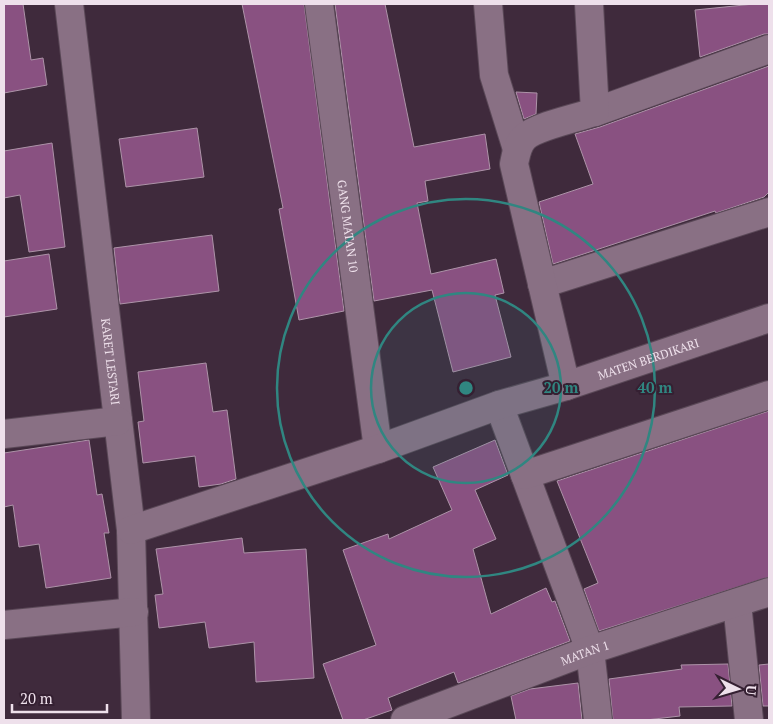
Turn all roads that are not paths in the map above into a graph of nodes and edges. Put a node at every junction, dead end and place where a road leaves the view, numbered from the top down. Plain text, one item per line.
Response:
1 (69, 4) edge
2 (319, 4) edge
3 (488, 4) edge
4 (588, 4) edge
5 (769, 49) edge
6 (595, 112) junction
7 (517, 149) junction
8 (769, 212) edge
9 (542, 284) junction
10 (769, 318) edge
11 (566, 386) junction
12 (769, 395) edge
13 (499, 405) junction
14 (118, 421) junction
15 (4, 434) edge
16 (378, 449) junction
17 (525, 476) junction
18 (131, 530) junction
19 (769, 592) edge
20 (737, 603) junction
21 (134, 612) junction
22 (4, 625) edge
23 (590, 650) junction
24 (136, 720) edge
25 (405, 720) edge
26 (598, 720) edge
27 (750, 720) edge

1 - 14 street, KARET LESTARI
2 - 16 street, GANG MATAN 10
3 - 7 street
4 - 6 street
5 - 6 street
6 - 7 street
7 - 9 street
8 - 9 street
9 - 11 street
10 - 11 street, MATEN BERDIKARI
11 - 13 street, MATEN BERDIKARI
12 - 17 street
13 - 16 street, MATEN BERDIKARI
13 - 17 street
14 - 15 street
14 - 18 street, KARET LESTARI
16 - 18 street, MATEN BERDIKARI
17 - 23 street
18 - 21 street, KARET LESTARI
19 - 20 street, MATAN 1
20 - 23 street, MATAN 1
20 - 27 street
21 - 22 street
21 - 24 street, KARET LESTARI
23 - 25 street, MATAN 1
23 - 26 street

